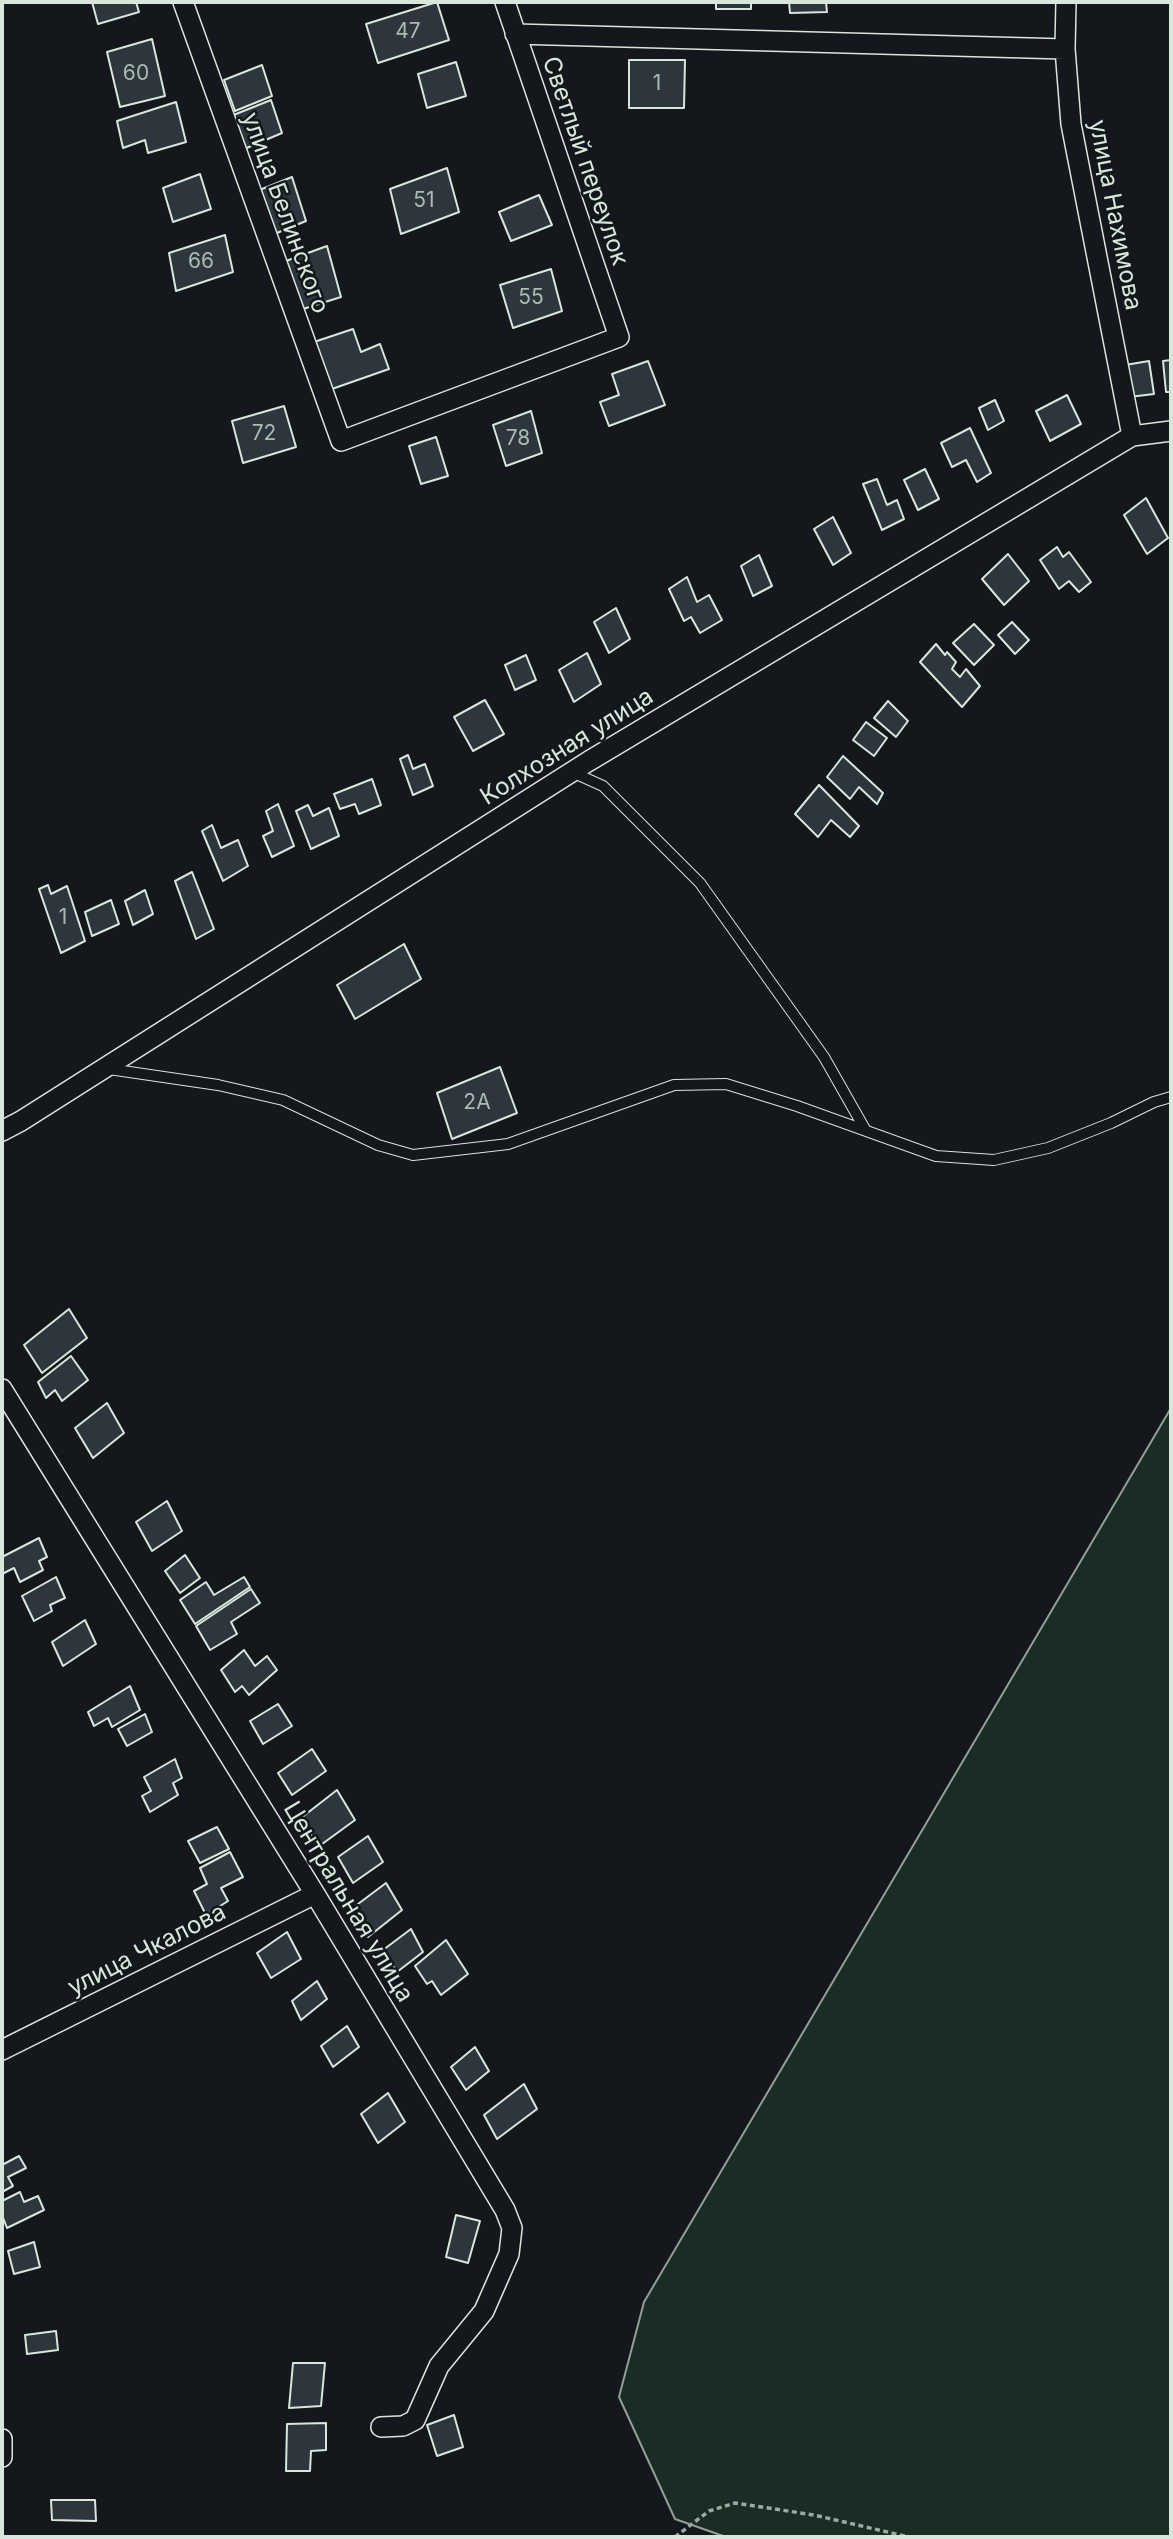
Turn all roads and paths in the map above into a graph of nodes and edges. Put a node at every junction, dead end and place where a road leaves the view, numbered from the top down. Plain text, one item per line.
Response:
1 (183, 2) edge
2 (505, 2) edge
3 (1066, 2) edge
4 (516, 34) junction
5 (1065, 49) junction
6 (619, 337) joint
7 (1171, 431) edge
8 (1132, 436) junction
9 (571, 772) junction
10 (105, 1068) junction
11 (1171, 1097) edge
12 (866, 1130) junction
13 (2, 1131) edge
14 (2, 1389) edge
15 (315, 1894) junction
16 (2, 2050) edge
17 (380, 2427) dead end
18 (2, 2439) edge
19 (2, 2457) edge
20 (675, 2537) edge
21 (909, 2537) edge

1 - 6 street, улица Белинского
2 - 4 street, Светлый переулок
3 - 5 street, улица Нахимова
4 - 5 street
4 - 6 street, Светлый переулок
5 - 8 street, улица Нахимова
7 - 8 street, Колхозная улица
8 - 9 street, Колхозная улица
9 - 10 street, Колхозная улица
9 - 12 lane
10 - 12 lane
10 - 13 street, Колхозная улица
11 - 12 lane
14 - 15 street, Центральная улица
15 - 16 street, улица Чкалова
15 - 17 street, Центральная улица
18 - 19 street
20 - 21 path

